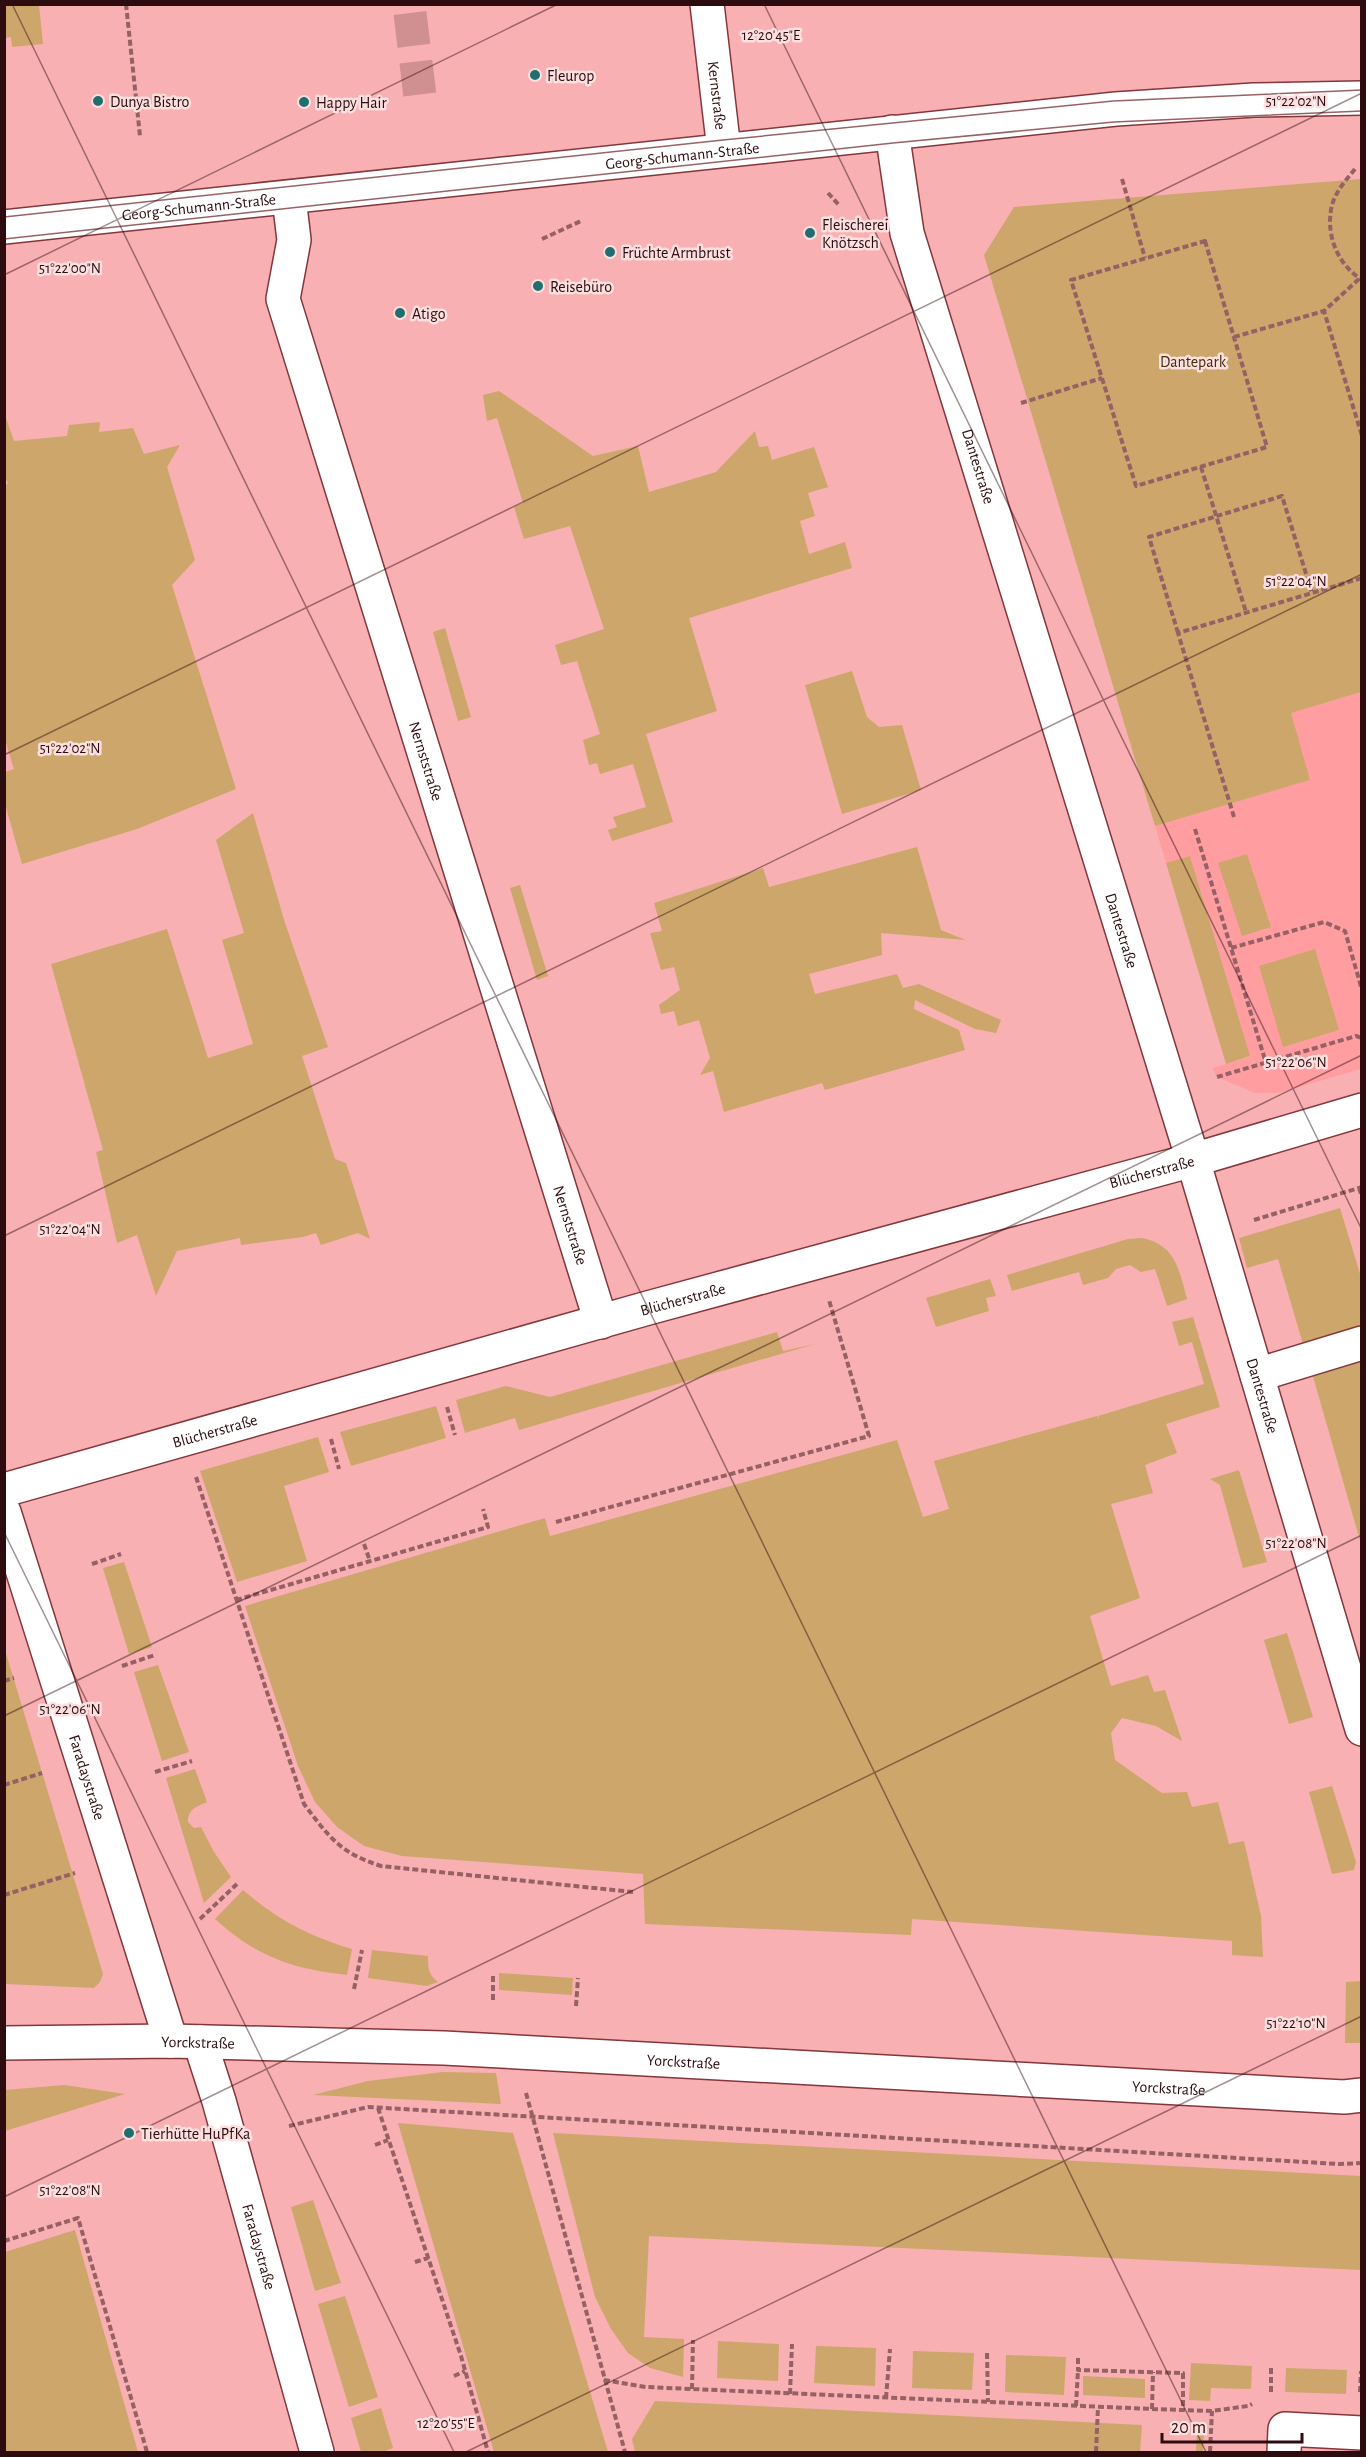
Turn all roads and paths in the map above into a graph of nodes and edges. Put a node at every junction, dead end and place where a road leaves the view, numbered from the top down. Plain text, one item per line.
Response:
1 (126, 4) edge
2 (707, 4) edge
3 (1362, 98) edge
4 (892, 132) junction
5 (140, 136) dead end
6 (724, 150) junction
7 (1355, 169) dead end
8 (1122, 179) dead end
9 (828, 193) dead end
10 (289, 198) junction
11 (839, 205) dead end
12 (580, 221) dead end
13 (4, 227) edge
14 (542, 239) dead end
15 (1145, 258) junction
16 (1360, 279) edge
17 (1324, 310) junction
18 (1234, 337) junction
19 (1102, 378) junction
20 (1022, 403) dead end
21 (1362, 436) edge
22 (1200, 467) junction
23 (1217, 517) junction
24 (1362, 578) edge
25 (1312, 593) junction
26 (1246, 612) junction
27 (1178, 633) junction
28 (1234, 817) dead end
29 (1195, 829) dead end
30 (1231, 948) junction
31 (1362, 990) edge
32 (1362, 1038) edge
33 (1266, 1063) junction
34 (1217, 1077) dead end
35 (1362, 1110) edge
36 (1193, 1160) junction
37 (1360, 1187) edge
38 (1362, 1197) edge
39 (1247, 1222) dead end
40 (818, 1262) junction
41 (601, 1322) junction
42 (1362, 1343) edge
43 (1257, 1375) junction
44 (446, 1405) dead end
45 (454, 1435) dead end
46 (330, 1438) dead end
47 (339, 1469) dead end
48 (195, 1473) dead end
49 (4, 1490) edge
50 (483, 1509) dead end
51 (4, 1512) edge
52 (556, 1522) dead end
53 (364, 1544) dead end
54 (121, 1554) dead end
55 (370, 1561) junction
56 (92, 1564) dead end
57 (236, 1600) junction
58 (155, 1655) dead end
59 (122, 1666) dead end
60 (1362, 1729) edge
61 (192, 1761) dead end
62 (49, 1772) dead end
63 (155, 1772) dead end
64 (4, 1785) edge
65 (79, 1872) dead end
66 (237, 1884) dead end
67 (633, 1892) dead end
68 (4, 1895) edge
69 (200, 1919) dead end
70 (362, 1950) dead end
71 (493, 1973) dead end
72 (578, 1978) dead end
73 (354, 1989) dead end
74 (493, 2000) dead end
75 (576, 2006) dead end
76 (185, 2042) junction
77 (4, 2043) edge
78 (514, 2052) junction
79 (1362, 2095) edge
80 (378, 2108) junction
81 (532, 2117) junction
82 (289, 2126) dead end
83 (388, 2140) junction
84 (375, 2145) dead end
85 (1362, 2163) edge
86 (4, 2241) edge
87 (428, 2258) junction
88 (416, 2262) dead end
89 (693, 2340) dead end
90 (792, 2344) dead end
91 (890, 2349) dead end
92 (987, 2354) dead end
93 (1078, 2358) dead end
94 (1271, 2367) dead end
95 (1078, 2370) junction
96 (465, 2371) junction
97 (1361, 2371) edge
98 (1153, 2372) junction
99 (454, 2376) dead end
100 (604, 2380) junction
101 (692, 2390) junction
102 (790, 2394) junction
103 (886, 2398) junction
104 (1259, 2398) dead end
105 (1270, 2399) dead end
106 (988, 2402) junction
107 (1076, 2406) junction
108 (1098, 2407) junction
109 (1152, 2409) junction
110 (1184, 2410) junction
111 (1212, 2411) junction
112 (1361, 2417) edge
113 (147, 2452) edge
114 (317, 2452) edge
115 (488, 2452) edge
116 (625, 2452) edge
117 (1096, 2452) edge
118 (1210, 2452) edge
119 (1284, 2452) edge

1 - 5 path
2 - 6 street, Kernstraße
3 - 4 street, Georg-Schumann-Straße
4 - 6 street, Georg-Schumann-Straße
4 - 36 street, Dantestraße
6 - 10 street, Georg-Schumann-Straße
7 - 16 path
8 - 15 path
9 - 11 path
10 - 13 street, Georg-Schumann-Straße
10 - 41 street, Nernststraße
12 - 14 path
15 - 18 path
15 - 19 path
16 - 17 path
17 - 18 path
17 - 21 path
18 - 22 path
19 - 20 path
19 - 22 path
22 - 23 path
23 - 25 path
23 - 26 path
23 - 27 path
24 - 25 path
25 - 26 path
26 - 27 path
27 - 28 path
29 - 30 path
30 - 31 path
30 - 33 path
32 - 33 path
33 - 34 path
35 - 36 street, Blücherstraße
36 - 40 street, Blücherstraße
36 - 43 street, Dantestraße
37 - 38 path
37 - 39 path
40 - 41 street, Blücherstraße
40 - 52 path
41 - 49 street, Blücherstraße
42 - 43 street
43 - 60 street, Dantestraße
44 - 45 path
46 - 47 path
48 - 57 path
50 - 55 path
51 - 76 street, Faradaystraße
53 - 55 path
54 - 56 path
55 - 57 path
57 - 67 path
58 - 59 path
61 - 63 path
62 - 64 path
65 - 68 path
66 - 69 path
70 - 73 path
71 - 74 path
72 - 75 path
76 - 77 street, Yorckstraße
76 - 78 street, Yorckstraße
76 - 114 street, Faradaystraße
78 - 79 street, Yorckstraße
78 - 81 path
80 - 81 path
80 - 82 path
80 - 83 path
81 - 85 path
81 - 100 path
83 - 84 path
83 - 87 path
86 - 113 path
87 - 88 path
87 - 96 path
89 - 101 path
90 - 102 path
91 - 103 path
92 - 106 path
93 - 95 path
94 - 105 path
95 - 98 path
95 - 107 path
96 - 99 path
96 - 115 path
97 - 112 path
98 - 109 path
98 - 110 path
100 - 101 path
100 - 116 path
101 - 102 path
102 - 103 path
103 - 106 path
104 - 111 path
106 - 107 path
107 - 108 path
108 - 109 path
108 - 117 path
109 - 110 path
110 - 111 path
111 - 118 path
112 - 119 street

